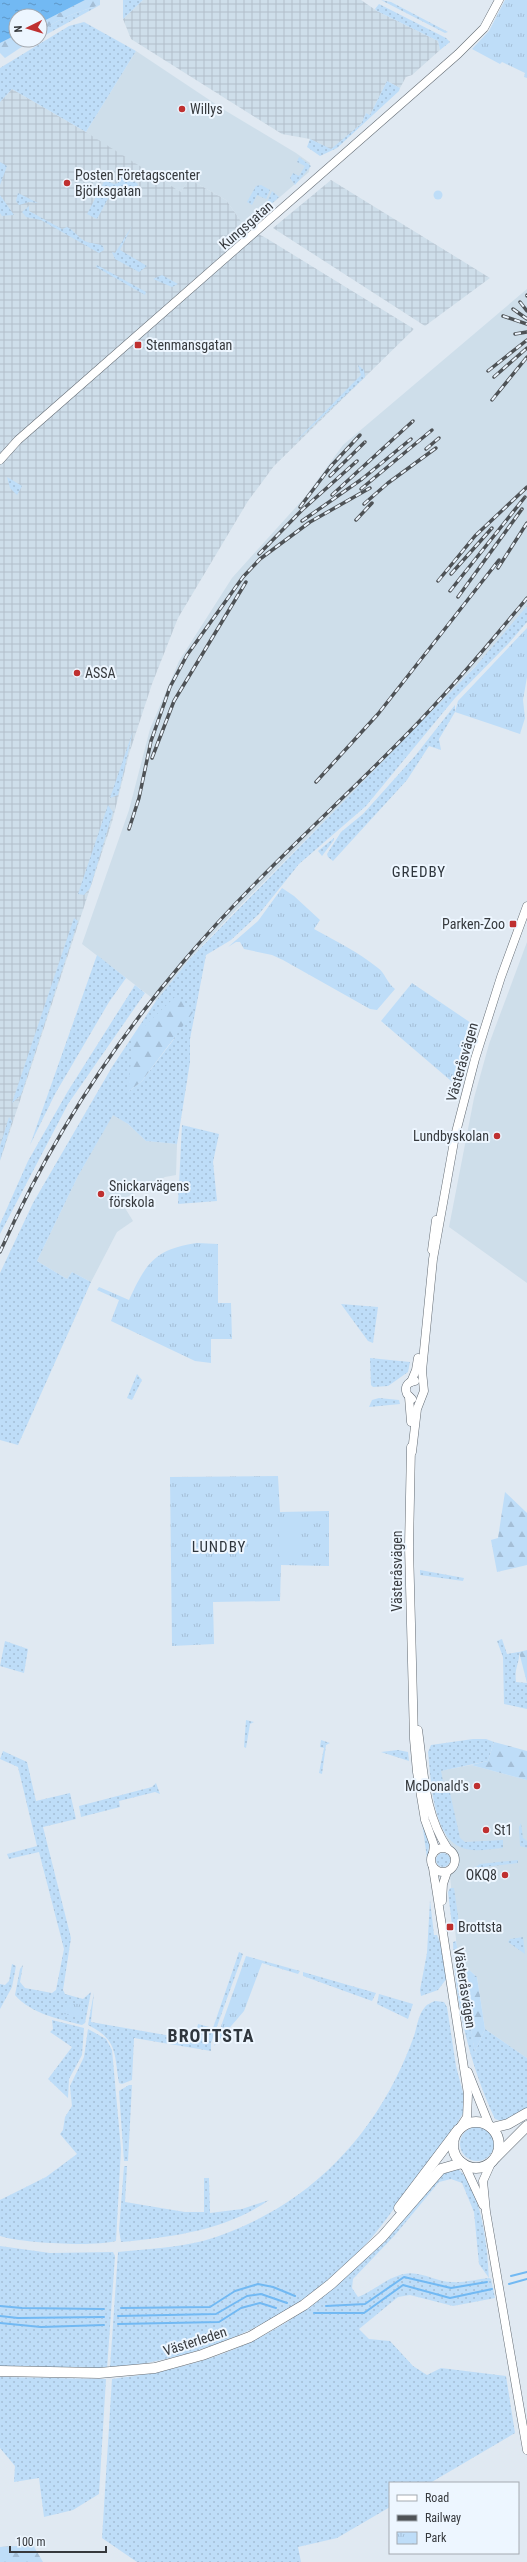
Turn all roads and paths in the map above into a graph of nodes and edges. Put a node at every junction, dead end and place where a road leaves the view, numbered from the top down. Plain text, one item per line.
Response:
1 (499, 0) edge
2 (0, 460) edge
3 (527, 906) edge
4 (527, 922) edge
5 (521, 928) junction
6 (427, 1310) junction
7 (410, 1382) junction
8 (423, 1386) junction
9 (409, 1397) junction
10 (421, 1397) junction
11 (412, 1452) junction
12 (413, 1690) junction
13 (448, 1849) junction
14 (433, 1853) junction
15 (433, 1868) junction
16 (447, 1872) junction
17 (442, 1918) junction
18 (464, 2062) junction
19 (527, 2113) edge
20 (527, 2126) edge
21 (491, 2128) junction
22 (459, 2130) junction
23 (493, 2160) junction
24 (463, 2163) junction
25 (486, 2212) junction
26 (368, 2249) junction
27 (0, 2371) edge
28 (527, 2450) edge

1 - 2 street, Kungsgatan
3 - 5 street, Västeråsvägen
4 - 5 street, Västeråsvägen
5 - 6 street, Västeråsvägen
6 - 7 street, Västeråsvägen
6 - 8 street, Västeråsvägen
7 - 8 street
7 - 9 street
8 - 10 street
9 - 10 street
9 - 11 street, Västeråsvägen
10 - 11 street, Västeråsvägen
11 - 12 street, Västeråsvägen
12 - 13 street, Västeråsvägen
12 - 14 street, Västeråsvägen
13 - 14 street
13 - 16 street
14 - 15 street
15 - 16 street
15 - 17 street, Västeråsvägen
16 - 17 street, Västeråsvägen
17 - 18 street, Västeråsvägen
18 - 21 street, Västeråsvägen
18 - 22 street, Västeråsvägen
19 - 21 main road
20 - 23 main road
21 - 22 main road
21 - 23 main road
22 - 24 main road
22 - 26 main road, Västerleden
23 - 24 main road
23 - 25 street
24 - 25 street
24 - 26 main road, Västerleden
25 - 28 street
26 - 27 main road, Västerleden

